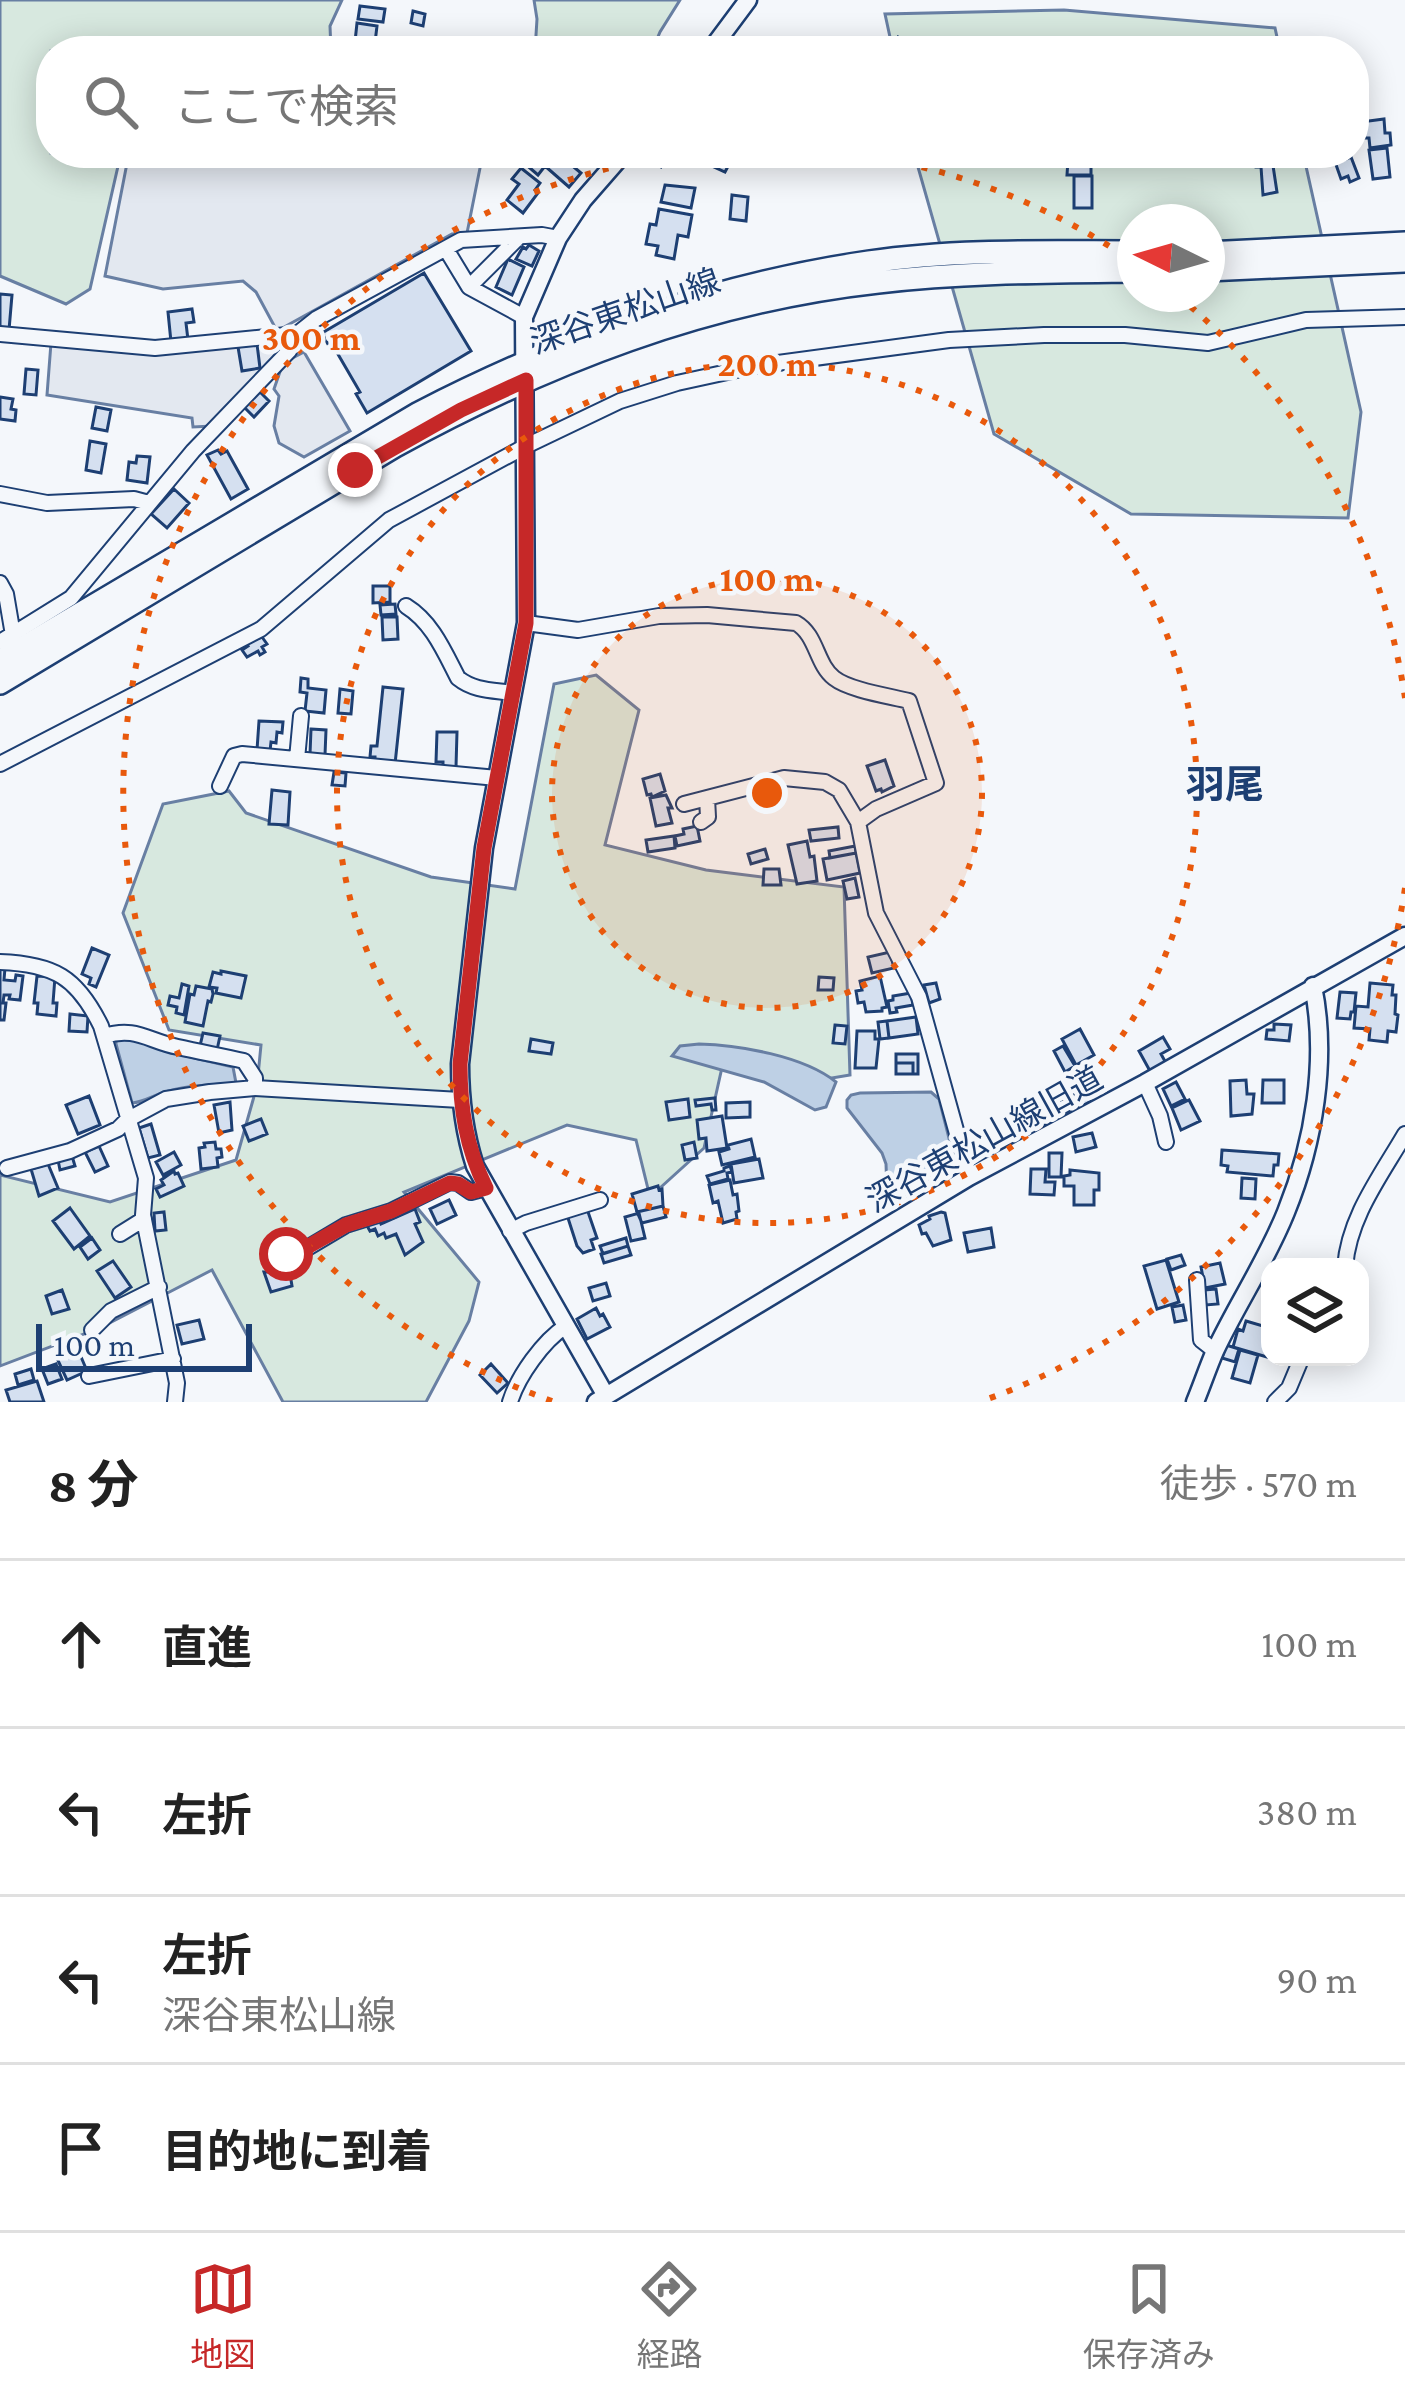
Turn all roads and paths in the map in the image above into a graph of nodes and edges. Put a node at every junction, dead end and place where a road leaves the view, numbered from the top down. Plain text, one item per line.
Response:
1 (748, 0) edge
2 (721, 36) edge
3 (611, 168) edge
4 (518, 238) junction
5 (559, 238) junction
6 (1405, 243) edge
7 (446, 249) junction
8 (1117, 252) edge
9 (1225, 252) edge
10 (1405, 261) edge
11 (1225, 269) edge
12 (1117, 271) edge
13 (469, 286) junction
14 (524, 317) junction
15 (1405, 317) edge
16 (0, 334) edge
17 (297, 334) junction
18 (525, 371) junction
19 (526, 446) junction
20 (0, 494) edge
21 (149, 503) junction
22 (0, 583) edge
23 (406, 606) dead end
24 (526, 623) junction
25 (6, 639) edge
26 (0, 662) edge
27 (0, 683) edge
28 (513, 693) junction
29 (301, 716) dead end
30 (297, 759) junction
31 (0, 764) edge
32 (497, 778) junction
33 (220, 786) dead end
34 (707, 798) junction
35 (684, 804) dead end
36 (701, 822) dead end
37 (858, 822) junction
38 (1405, 936) edge
39 (0, 962) edge
40 (1313, 986) junction
41 (104, 1036) junction
42 (1145, 1083) junction
43 (255, 1088) junction
44 (460, 1100) junction
45 (127, 1120) junction
46 (1405, 1134) edge
47 (1166, 1142) dead end
48 (7, 1168) dead end
49 (969, 1177) junction
50 (486, 1188) junction
51 (600, 1201) dead end
52 (144, 1219) junction
53 (510, 1231) junction
54 (120, 1234) dead end
55 (286, 1254) dead end
56 (1345, 1258) edge
57 (1197, 1280) dead end
58 (158, 1287) junction
59 (566, 1326) junction
60 (92, 1330) dead end
61 (1215, 1351) junction
62 (173, 1358) junction
63 (1298, 1366) edge
64 (89, 1376) dead end
65 (613, 1396) edge
66 (175, 1402) edge
67 (510, 1402) edge
68 (1195, 1402) edge
69 (1274, 1402) edge

1 - 2 street
3 - 5 street
4 - 5 street
4 - 7 street
4 - 13 street
5 - 14 street
6 - 9 main road
7 - 13 street
7 - 17 street
8 - 18 main road, 深谷東松山線
10 - 11 main road
12 - 18 main road, 深谷東松山線
13 - 14 street
14 - 18 street
15 - 19 street
16 - 17 street
17 - 21 street
18 - 19 street
18 - 26 main road, 深谷東松山線
18 - 27 main road, 深谷東松山線
19 - 24 street
19 - 31 street
20 - 21 street
21 - 25 street
22 - 25 street
23 - 28 street
24 - 28 street
24 - 37 street
28 - 32 street
29 - 30 street
30 - 32 street
30 - 33 street
32 - 44 street
34 - 35 street
34 - 36 street
34 - 37 street
37 - 49 street
38 - 40 street, 深谷東松山線旧道
39 - 41 street
40 - 42 street, 深谷東松山線旧道
40 - 61 street
41 - 43 street
41 - 45 street
42 - 47 street
42 - 49 street, 深谷東松山線旧道
43 - 44 street
43 - 45 street
44 - 50 street
45 - 48 street
45 - 52 street
46 - 56 street
49 - 65 street, 深谷東松山線旧道
50 - 53 street
50 - 55 street
51 - 53 street
52 - 54 street
52 - 58 street
53 - 59 street
57 - 61 street
58 - 60 street
58 - 62 street
59 - 65 street
59 - 67 street
61 - 68 street
62 - 64 street
62 - 66 street
63 - 69 street

